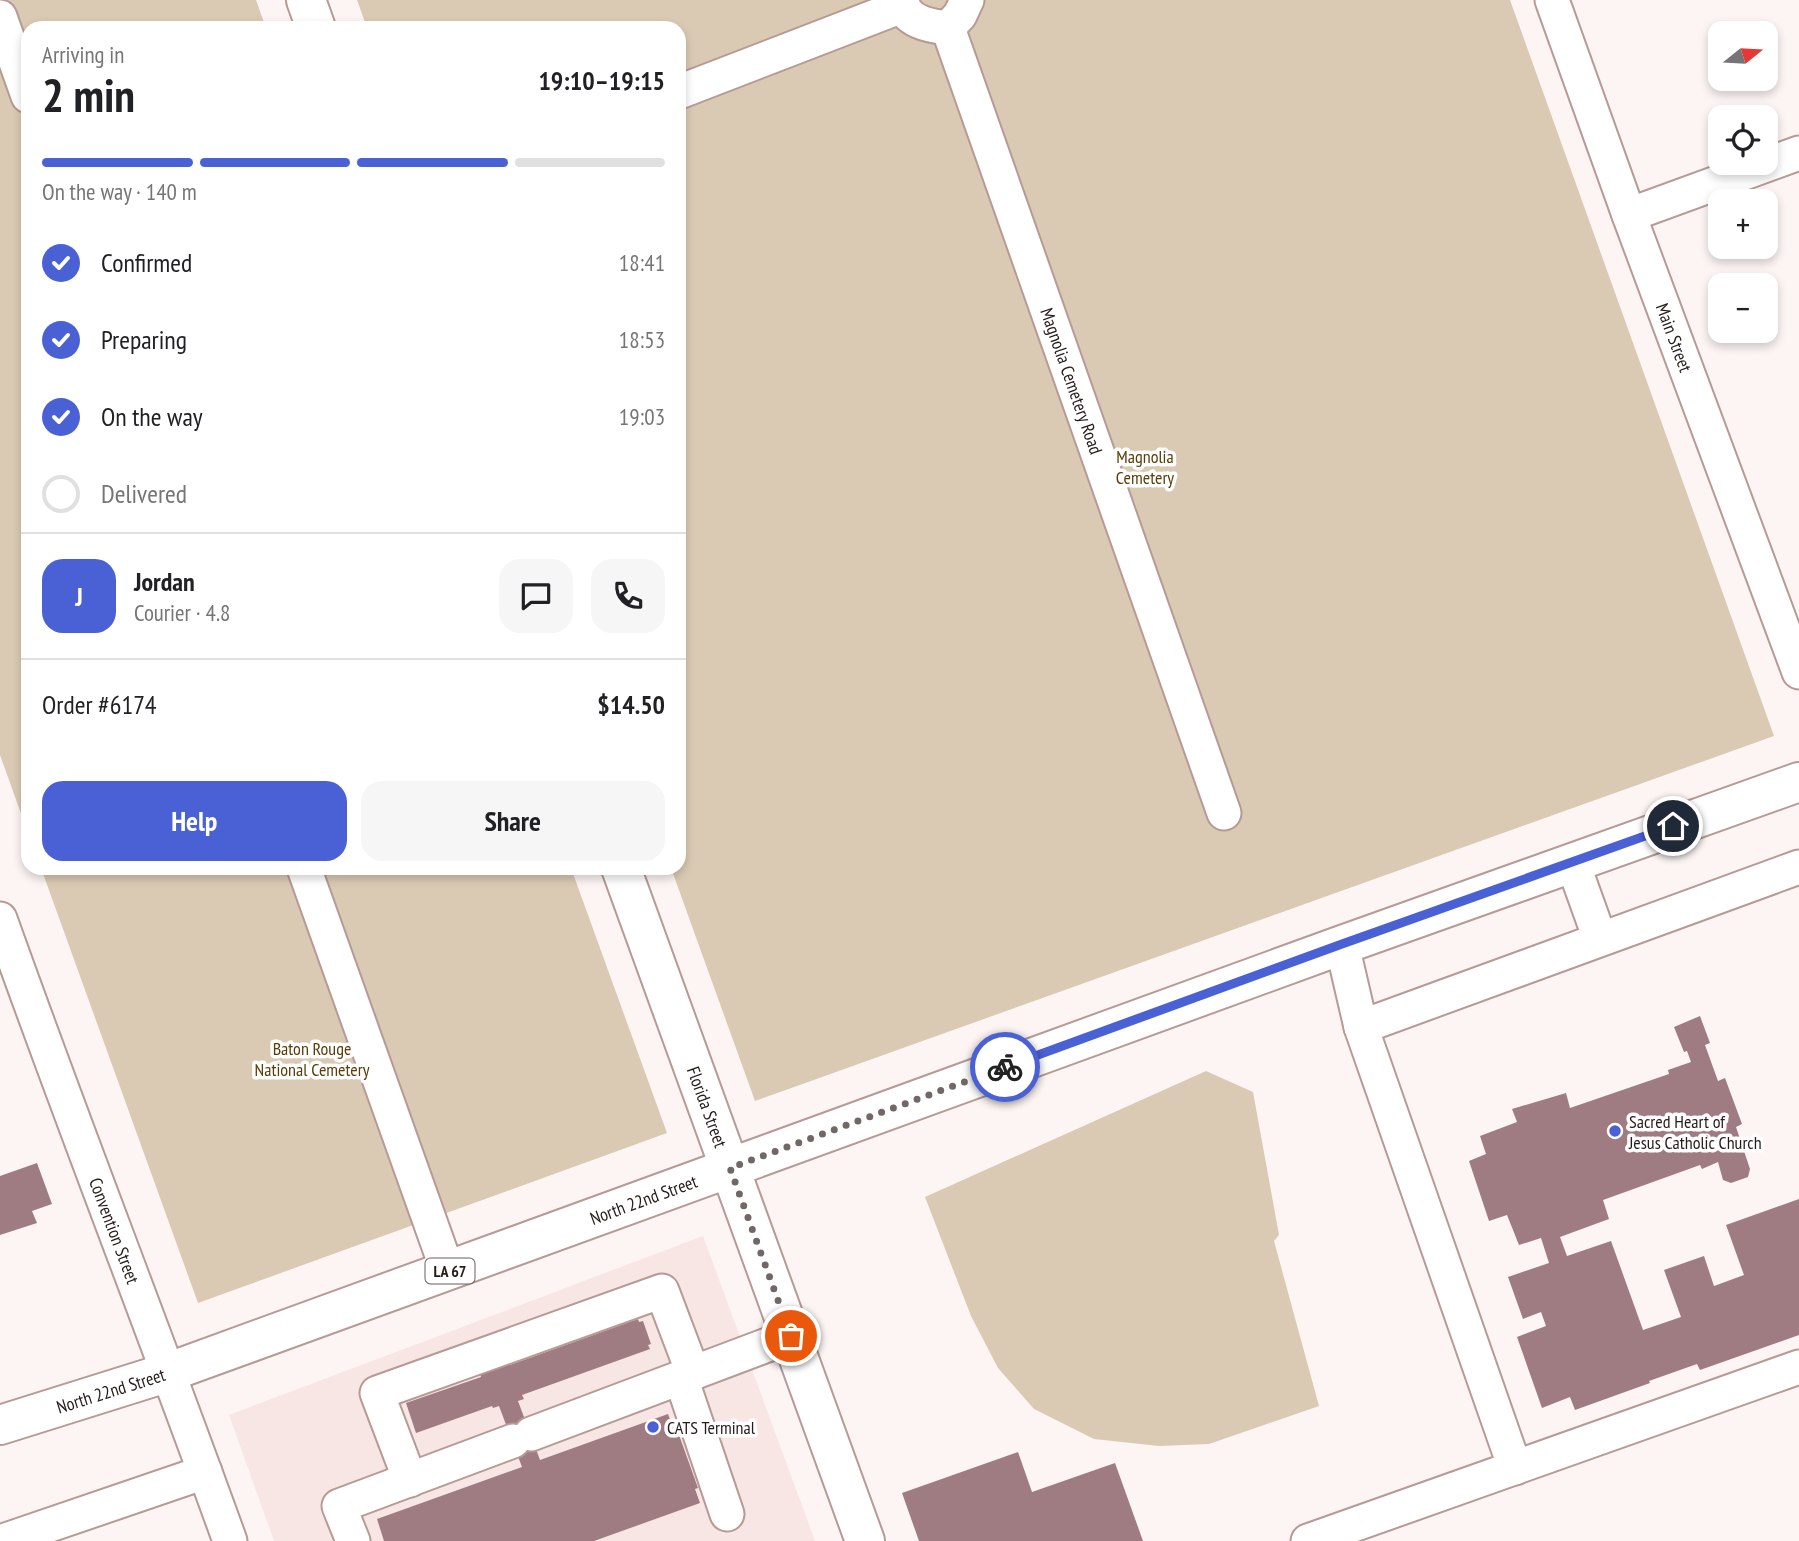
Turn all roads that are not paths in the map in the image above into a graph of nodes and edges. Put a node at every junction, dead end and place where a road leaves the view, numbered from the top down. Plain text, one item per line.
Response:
1 (306, 0) edge
2 (967, 0) edge
3 (1552, 0) edge
4 (902, 3) edge
5 (0, 17) edge
6 (314, 21) edge
7 (948, 28) junction
8 (21, 76) edge
9 (686, 89) edge
10 (1799, 153) edge
11 (1629, 215) junction
12 (1799, 672) edge
13 (1799, 782) edge
14 (1224, 813) dead end
15 (1572, 862) junction
16 (1799, 867) edge
17 (306, 875) edge
18 (624, 875) edge
19 (0, 919) edge
20 (1600, 939) junction
21 (1342, 944) junction
22 (9, 972) edge
23 (1362, 1027) junction
24 (730, 1168) junction
25 (448, 1272) junction
26 (791, 1336) junction
27 (1799, 1367) edge
28 (169, 1372) junction
29 (687, 1376) junction
30 (0, 1424) edge
31 (1515, 1468) junction
32 (205, 1472) junction
33 (410, 1479) junction
34 (727, 1514) dead end
35 (3, 1541) edge
36 (230, 1541) edge
37 (353, 1541) edge
38 (865, 1541) edge
39 (1308, 1541) edge

1 - 6 main road
2 - 7 street
3 - 11 street, Main Street
4 - 7 street
4 - 9 street
5 - 8 street
7 - 14 street, Magnolia Cemetery Road
10 - 11 street
11 - 12 street, Main Street
13 - 15 main road, North 22nd Street / LA 67
15 - 20 street
15 - 21 main road, North 22nd Street / LA 67
16 - 20 street
17 - 25 street
18 - 24 main road, Florida Street
19 - 22 street, Convention Street
20 - 23 street
21 - 23 street
21 - 24 main road, North 22nd Street / LA 67
22 - 28 street, Convention Street
23 - 31 street
24 - 25 main road, North 22nd Street / LA 67
24 - 26 main road, Florida Street
25 - 28 main road, North 22nd Street / LA 67
26 - 29 street
26 - 38 main road, Florida Street
27 - 31 street
28 - 30 main road, North 22nd Street / LA 67
28 - 32 street, Convention Street
29 - 33 street
29 - 33 street
29 - 34 street
31 - 39 street
32 - 35 street
32 - 36 street, Convention Street
33 - 37 street

